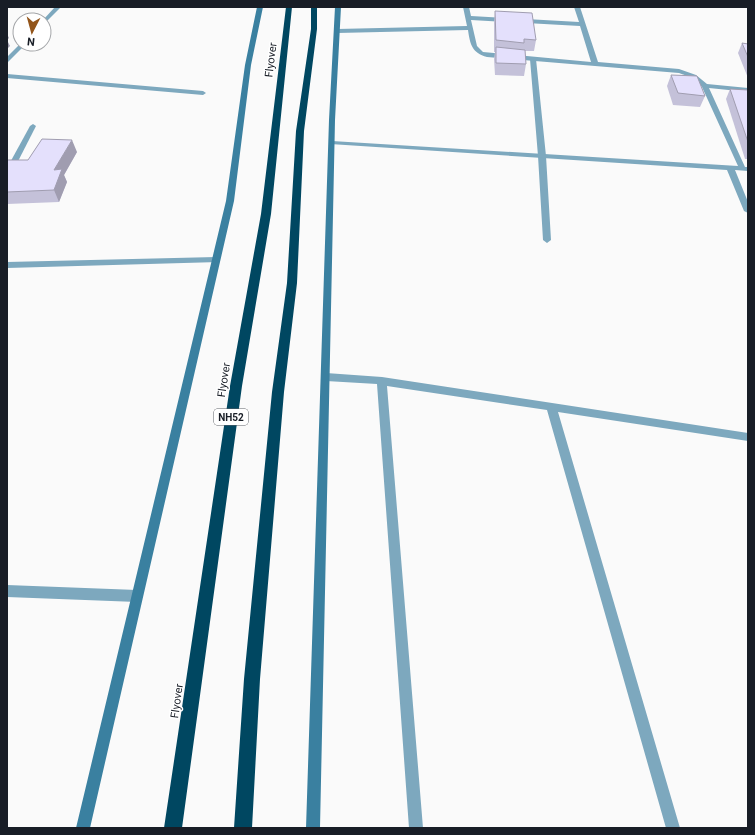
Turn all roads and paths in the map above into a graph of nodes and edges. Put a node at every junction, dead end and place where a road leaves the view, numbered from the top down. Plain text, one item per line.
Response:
1 (260, 7) edge
2 (289, 7) edge
3 (314, 7) edge
4 (338, 7) edge
5 (466, 7) edge
6 (577, 7) edge
7 (468, 18) junction
8 (582, 24) junction
9 (470, 28) junction
10 (337, 31) junction
11 (15, 52) edge
12 (532, 59) junction
13 (7, 61) edge
14 (595, 64) junction
15 (7, 76) edge
16 (705, 86) junction
17 (748, 90) edge
18 (202, 93) dead end
19 (33, 126) dead end
20 (332, 143) junction
21 (542, 156) junction
22 (730, 168) junction
23 (745, 169) edge
24 (7, 175) edge
25 (748, 211) edge
26 (547, 240) dead end
27 (216, 260) junction
28 (7, 264) edge
29 (326, 377) junction
30 (382, 380) junction
31 (551, 406) junction
32 (748, 437) edge
33 (7, 591) edge
34 (138, 596) junction
35 (83, 828) edge
36 (173, 828) edge
37 (243, 828) edge
38 (313, 828) edge
39 (416, 828) edge
40 (672, 828) edge

1 - 27 main road
2 - 36 highway, Flyover / NH52
3 - 37 highway
4 - 10 main road
5 - 7 street
6 - 8 street
7 - 8 street
7 - 9 street
8 - 14 street
9 - 10 street
9 - 12 street
10 - 20 main road
11 - 13 street
12 - 14 street
12 - 21 street
14 - 16 street
15 - 18 street
16 - 17 street
16 - 23 street
19 - 24 street
20 - 21 street
20 - 29 main road
21 - 22 street
21 - 26 street
22 - 23 street
22 - 25 street
27 - 28 street
27 - 34 main road
29 - 30 street
29 - 38 main road
30 - 31 street
30 - 39 street
31 - 32 street
31 - 40 street
33 - 34 street
34 - 35 main road

